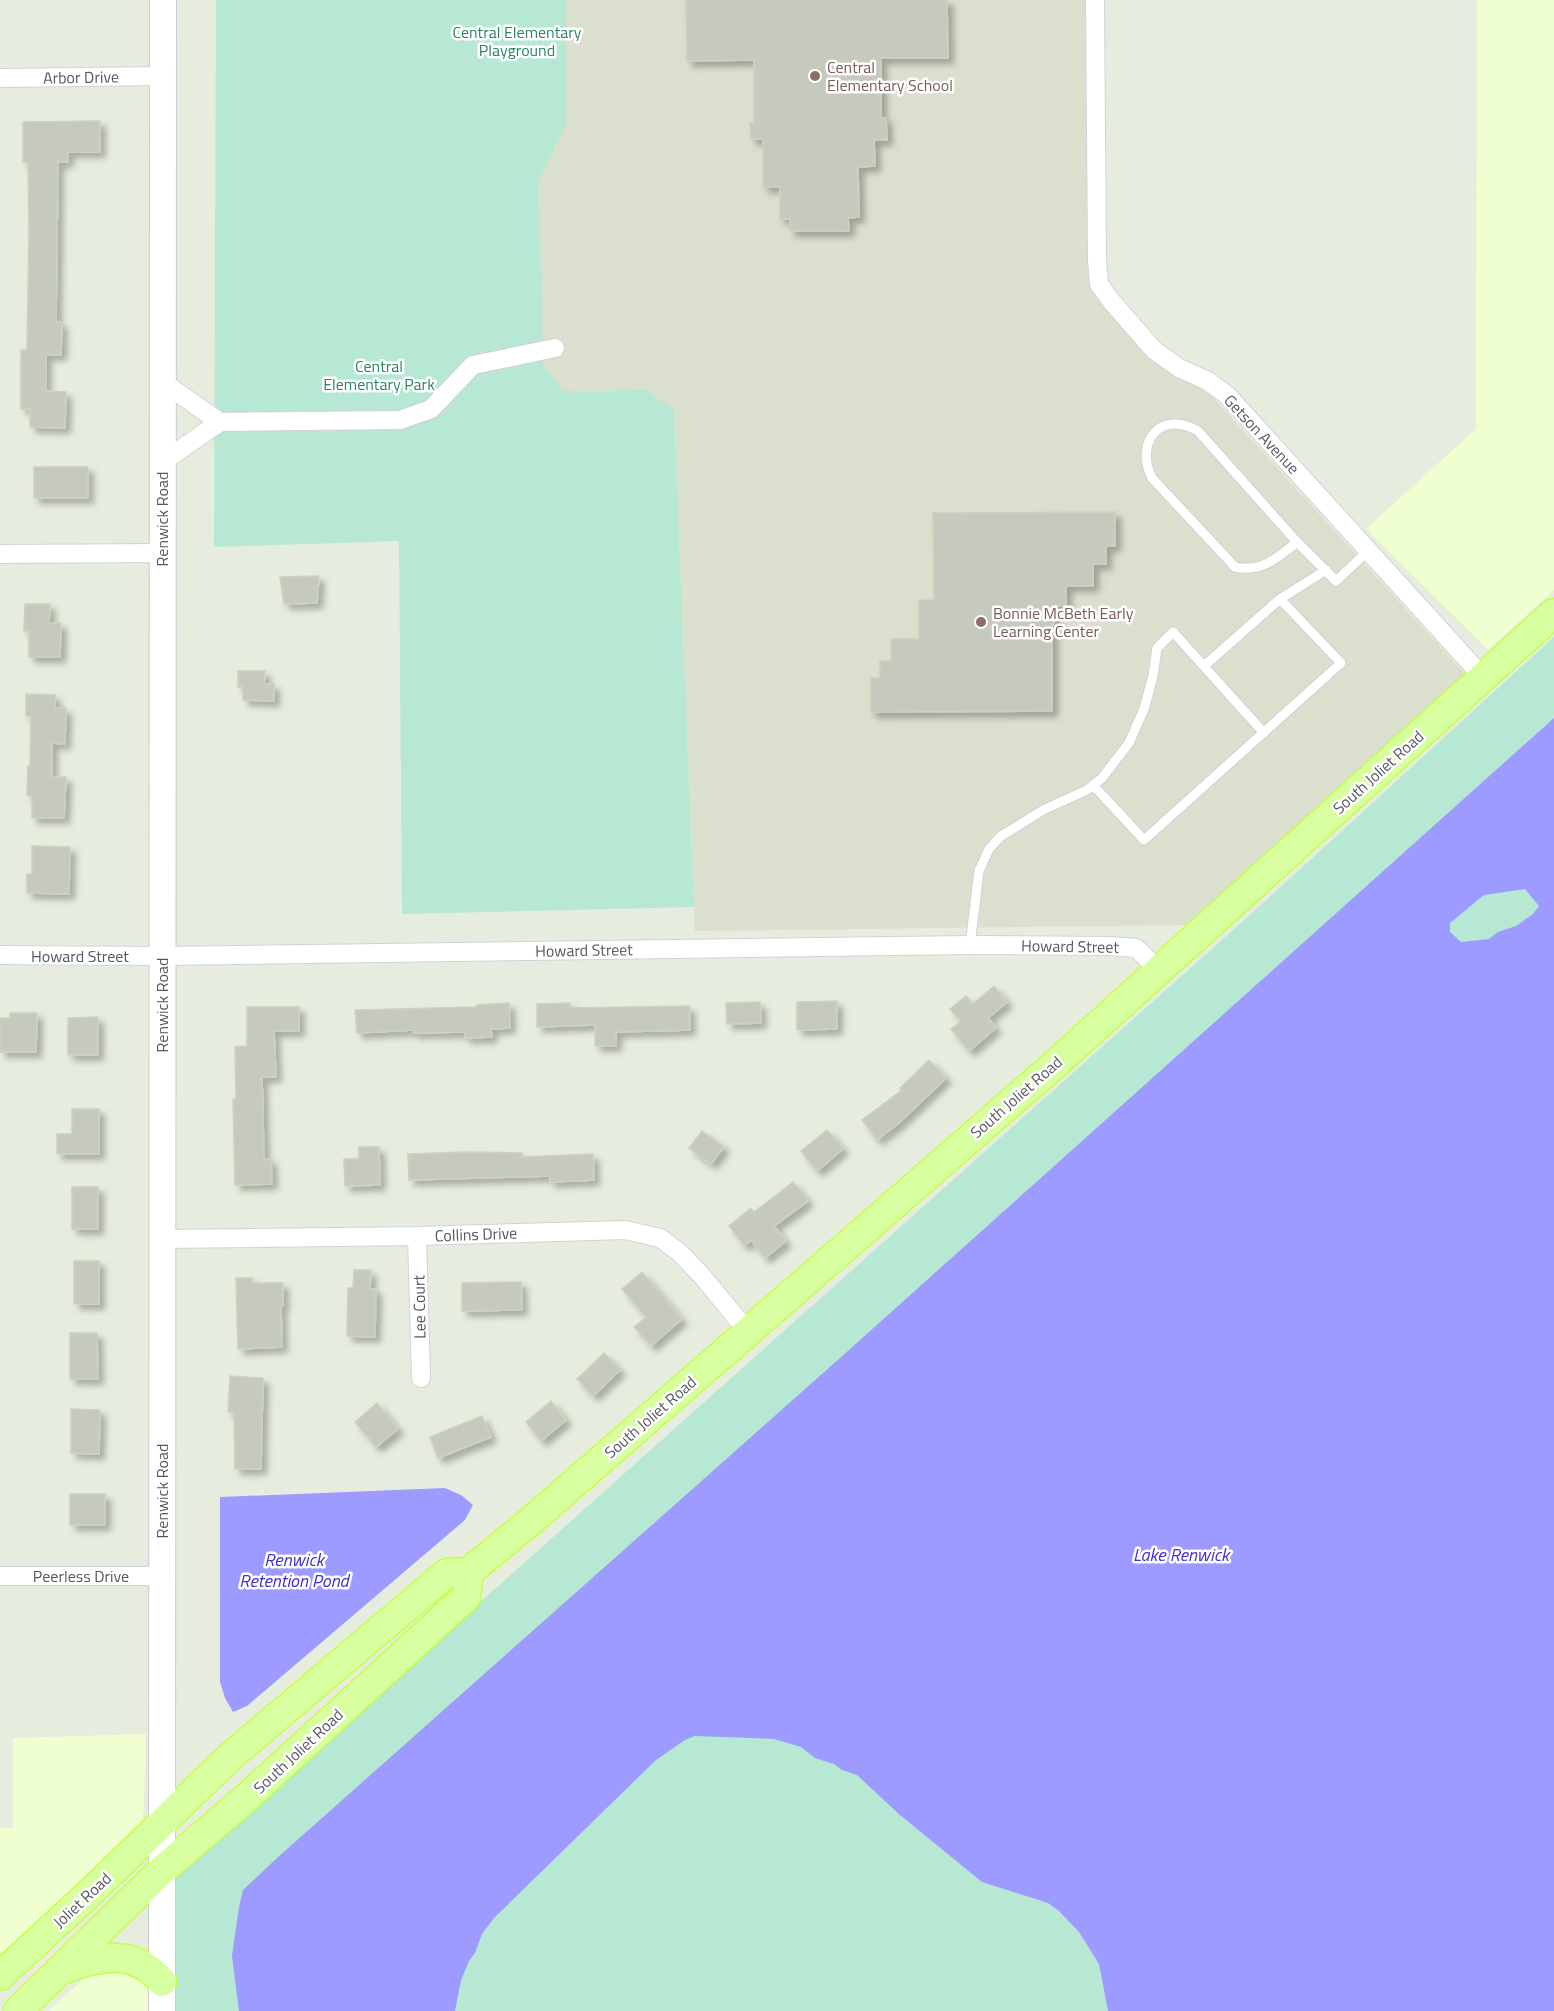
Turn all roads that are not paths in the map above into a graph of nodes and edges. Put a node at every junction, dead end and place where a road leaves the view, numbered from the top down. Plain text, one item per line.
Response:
1 (163, 0) edge
2 (1095, 0) edge
3 (163, 76) junction
4 (0, 78) edge
5 (555, 348) dead end
6 (161, 381) junction
7 (220, 422) junction
8 (161, 463) junction
9 (1296, 542) junction
10 (1369, 550) junction
11 (0, 554) edge
12 (162, 554) junction
13 (1326, 570) junction
14 (1280, 599) junction
15 (1554, 613) edge
16 (1204, 666) junction
17 (1483, 677) junction
18 (1264, 733) junction
19 (1093, 785) junction
20 (970, 945) junction
21 (0, 955) edge
22 (163, 956) junction
23 (1159, 970) junction
24 (417, 1236) junction
25 (162, 1239) junction
26 (748, 1332) junction
27 (421, 1378) dead end
28 (470, 1572) junction
29 (0, 1576) edge
30 (161, 1576) junction
31 (162, 1822) junction
32 (162, 1870) junction
33 (62, 1969) junction
34 (0, 1976) edge
35 (162, 1982) junction
36 (18, 2011) edge
37 (162, 2011) edge

1 - 3 street, Renwick Road
2 - 10 street, Getson Avenue
3 - 4 street, Arbor Drive
3 - 6 street, Renwick Road
5 - 7 street
6 - 7 street
6 - 8 street, Renwick Road
7 - 8 street
8 - 12 street, Renwick Road
9 - 9 lane
9 - 13 lane
10 - 13 lane
10 - 17 street, Getson Avenue
11 - 12 street
12 - 22 street, Renwick Road
13 - 14 lane
14 - 16 lane
14 - 18 lane
15 - 17 main road, South Joliet Road
16 - 18 lane
16 - 19 lane
17 - 23 main road, South Joliet Road
18 - 19 lane
19 - 20 lane
20 - 22 street, Howard Street
20 - 23 street, Howard Street
21 - 22 street, Howard Street
22 - 25 street, Renwick Road
23 - 26 main road, South Joliet Road
24 - 25 street, Collins Drive
24 - 26 street, Collins Drive
24 - 27 street, Lee Court
25 - 30 street, Renwick Road
26 - 28 main road, South Joliet Road
28 - 31 main road, South Joliet Road
28 - 32 main road, South Joliet Road
29 - 30 street, Peerless Drive
30 - 31 street, Renwick Road
31 - 32 street, Renwick Road
31 - 34 main road, Joliet Road
32 - 33 main road
32 - 35 street, Renwick Road
33 - 35 main road
33 - 36 main road
35 - 37 street, Renwick Road

